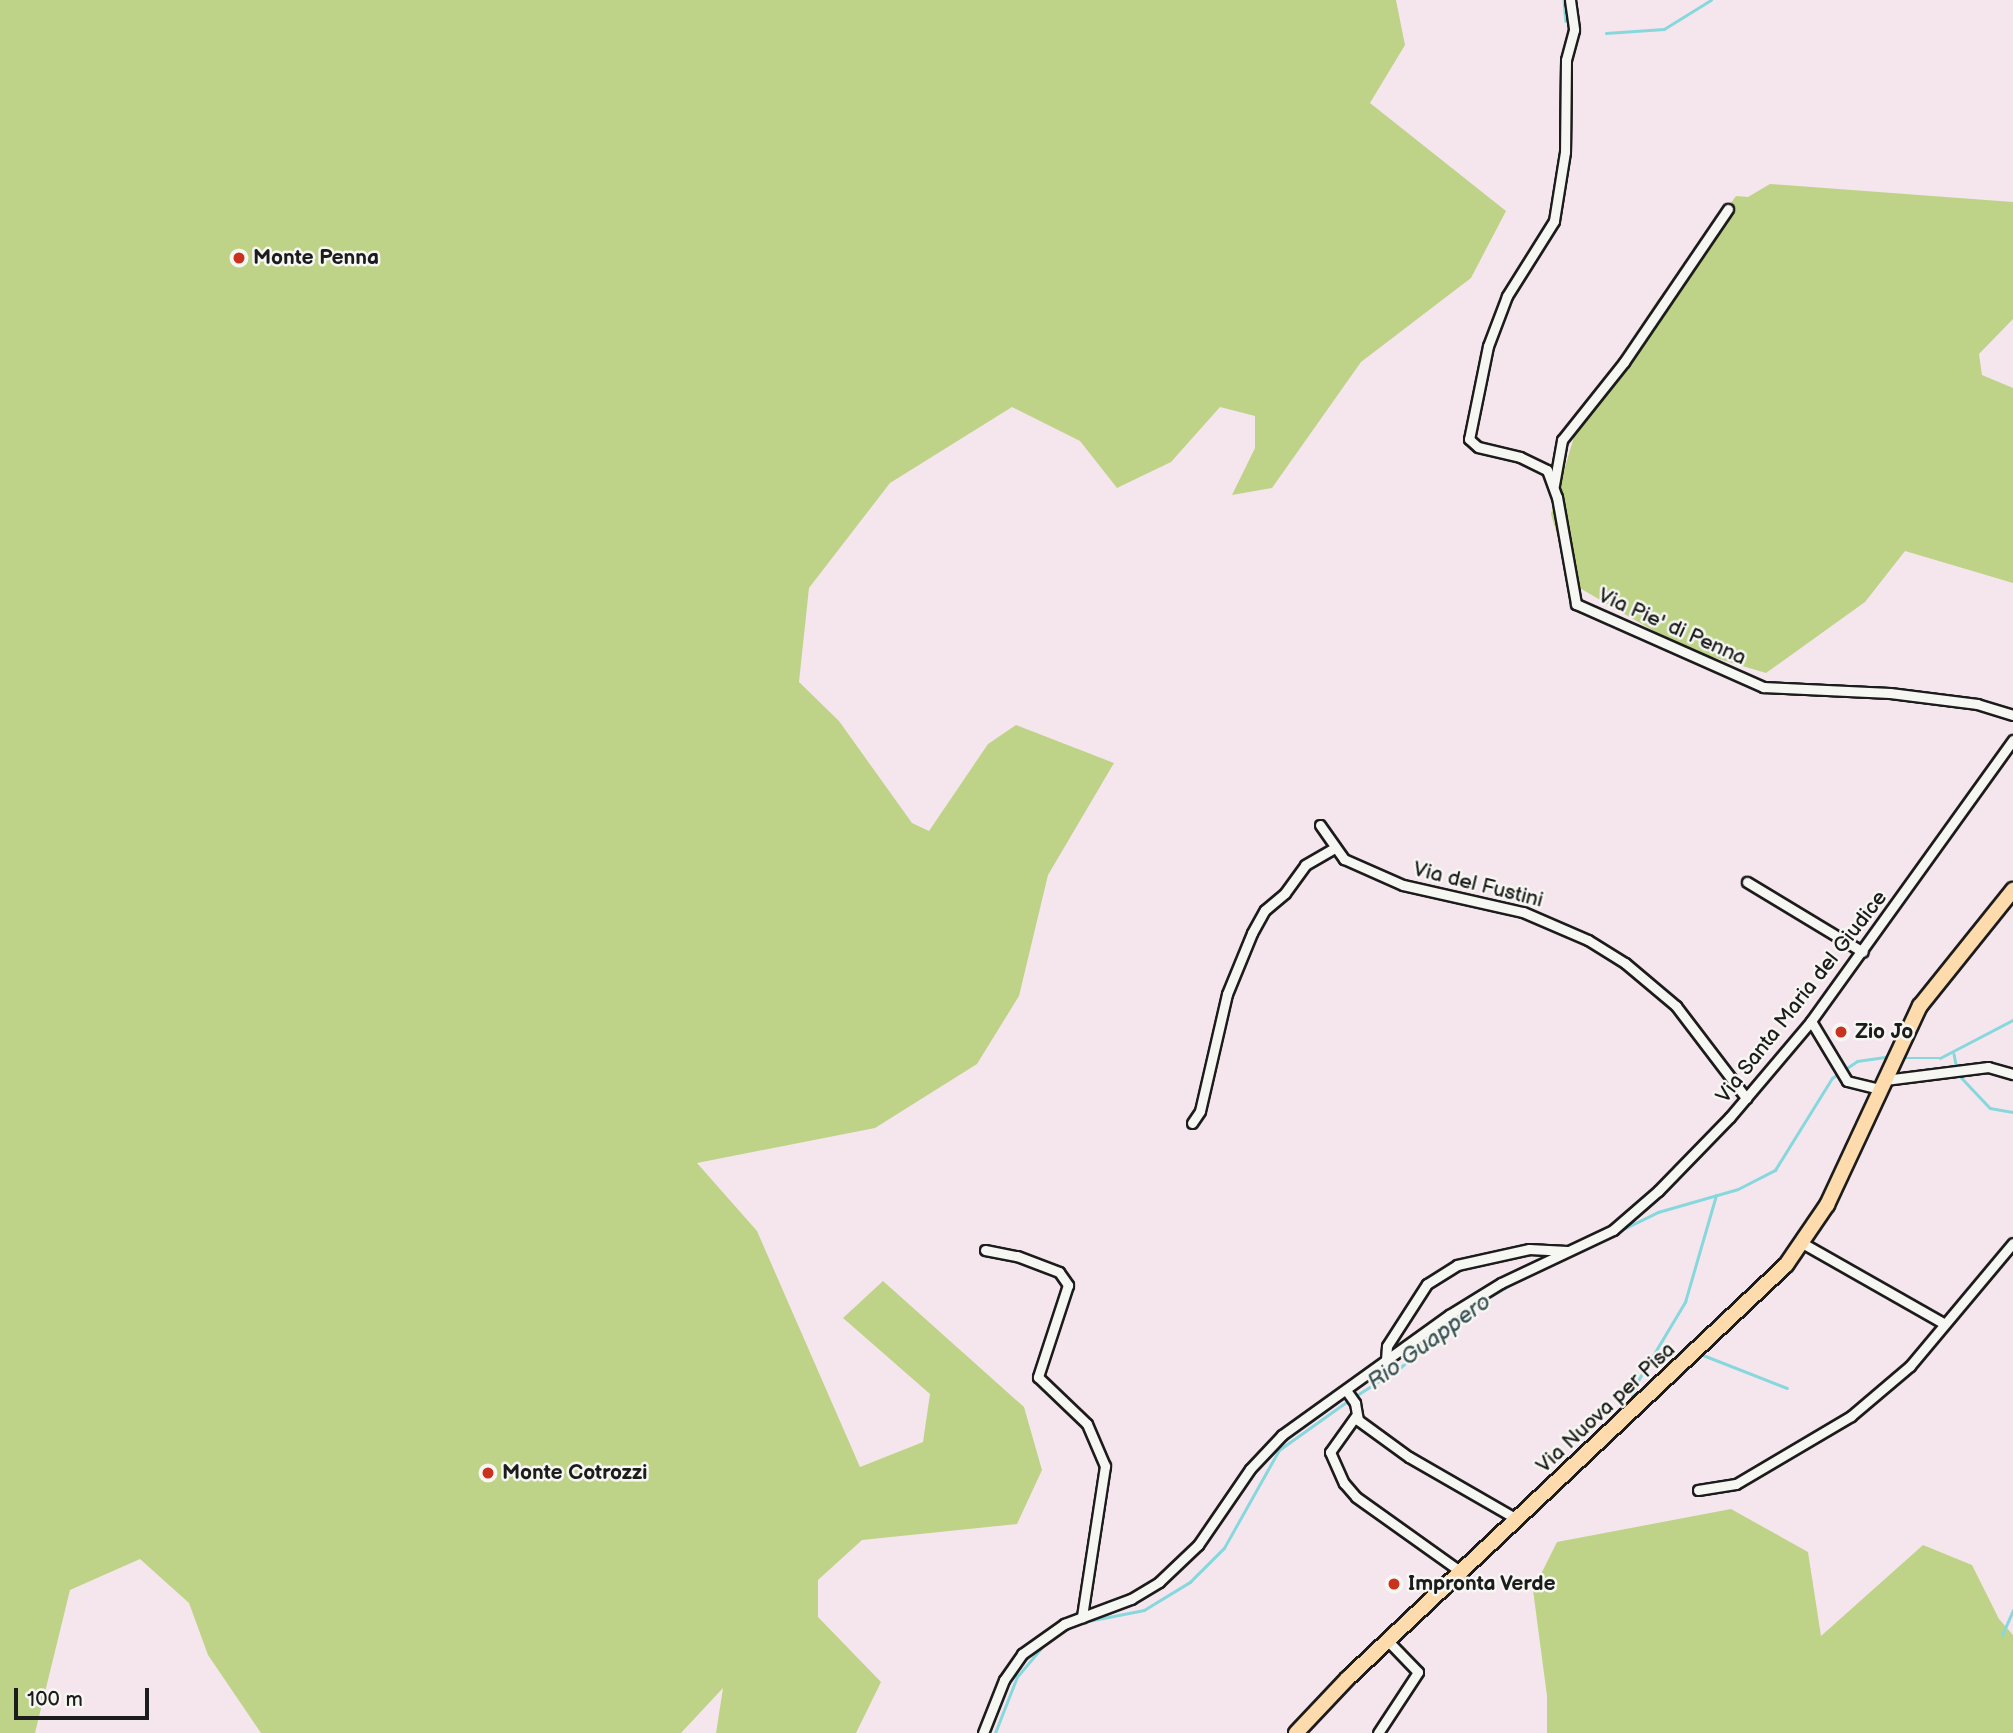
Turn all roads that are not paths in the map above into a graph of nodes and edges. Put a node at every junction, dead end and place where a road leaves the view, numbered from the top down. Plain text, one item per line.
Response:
1 (1570, 0) edge
2 (1728, 209) dead end
3 (1553, 488) junction
4 (2013, 715) edge
5 (2013, 740) edge
6 (1320, 825) dead end
7 (1333, 849) junction
8 (1747, 881) dead end
9 (2013, 890) edge
10 (1863, 952) junction
11 (1811, 1021) junction
12 (2013, 1074) edge
13 (1884, 1080) junction
14 (1746, 1098) junction
15 (1192, 1123) dead end
16 (2013, 1243) edge
17 (1804, 1244) junction
18 (985, 1250) dead end
19 (1568, 1251) junction
20 (1943, 1323) junction
21 (1386, 1360) junction
22 (1347, 1392) junction
23 (1355, 1417) junction
24 (1698, 1490) dead end
25 (1517, 1519) junction
26 (1461, 1572) junction
27 (1082, 1617) junction
28 (1387, 1640) junction
29 (983, 1733) edge
30 (1296, 1733) edge
31 (1378, 1733) edge

1 - 3 street, Via Pie' di Penna
2 - 3 street
3 - 4 street, Via Pie' di Penna
5 - 10 street, Via Santa Maria del Giudice
6 - 7 street
7 - 14 street, Via del Fustini
7 - 15 street
8 - 10 street
9 - 13 main road, Via Nuova per Pisa
10 - 11 street, Via Santa Maria del Giudice
11 - 13 street
11 - 14 street, Via Santa Maria del Giudice
12 - 13 street
13 - 17 main road, Via Nuova per Pisa
14 - 19 street, Via Santa Maria del Giudice
16 - 20 street
17 - 20 street
17 - 25 main road, Via Nuova per Pisa
18 - 27 street
19 - 21 street, Via Santa Maria del Giudice
19 - 21 street
20 - 24 street
21 - 22 street, Via Santa Maria del Giudice
22 - 23 street
22 - 27 street, Via Santa Maria del Giudice
23 - 25 street
23 - 26 street
25 - 26 main road, Via Nuova per Pisa
26 - 28 main road, Via Nuova per Pisa
27 - 29 street, Via Santa Maria del Giudice
28 - 30 main road, Via Nuova per Pisa
28 - 31 street

